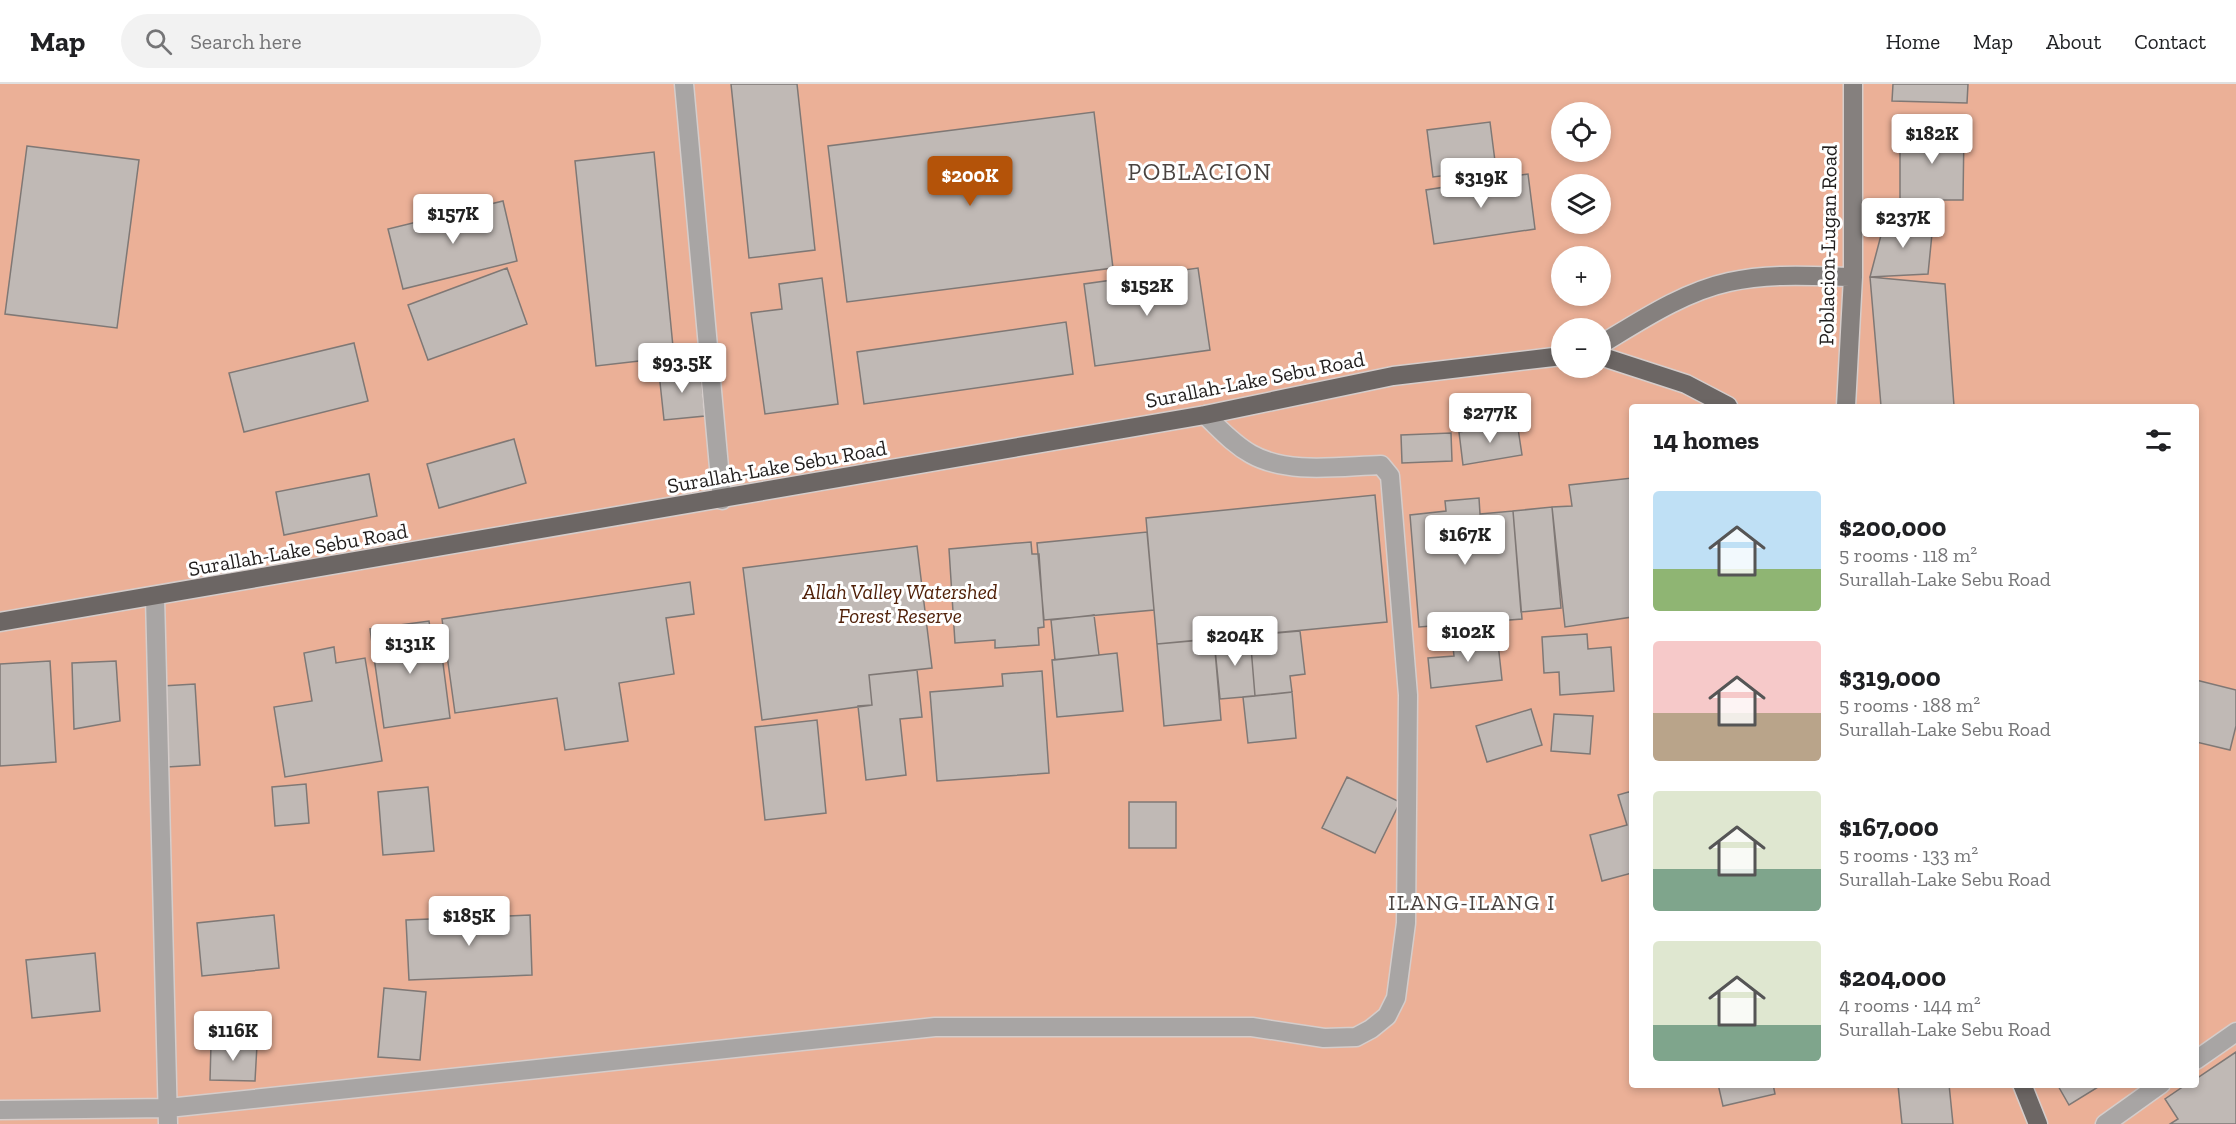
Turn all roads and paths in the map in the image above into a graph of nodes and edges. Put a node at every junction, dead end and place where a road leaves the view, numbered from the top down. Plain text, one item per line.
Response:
1 (684, 84) edge
2 (1852, 84) edge
3 (1853, 277) junction
4 (1611, 338) edge
5 (1551, 357) edge
6 (1611, 360) edge
7 (1724, 404) edge
8 (1846, 404) edge
9 (1205, 415) junction
10 (722, 500) junction
11 (155, 597) junction
12 (0, 622) edge
13 (2236, 1032) edge
14 (2199, 1058) edge
15 (2024, 1088) edge
16 (2155, 1088) edge
17 (0, 1110) edge
18 (168, 1116) edge
19 (2038, 1124) edge
20 (2105, 1124) edge

1 - 10 street
2 - 3 main road, Poblacion-Lugan Road
3 - 4 main road
3 - 8 main road, Poblacion-Lugan Road
5 - 9 main road, Surallah-Lake Sebu Road
6 - 7 main road
9 - 10 main road, Surallah-Lake Sebu Road
9 - 18 street
10 - 11 main road, Surallah-Lake Sebu Road
11 - 12 main road, Surallah-Lake Sebu Road
11 - 18 street
13 - 14 street
15 - 19 main road
16 - 20 street
17 - 18 street

